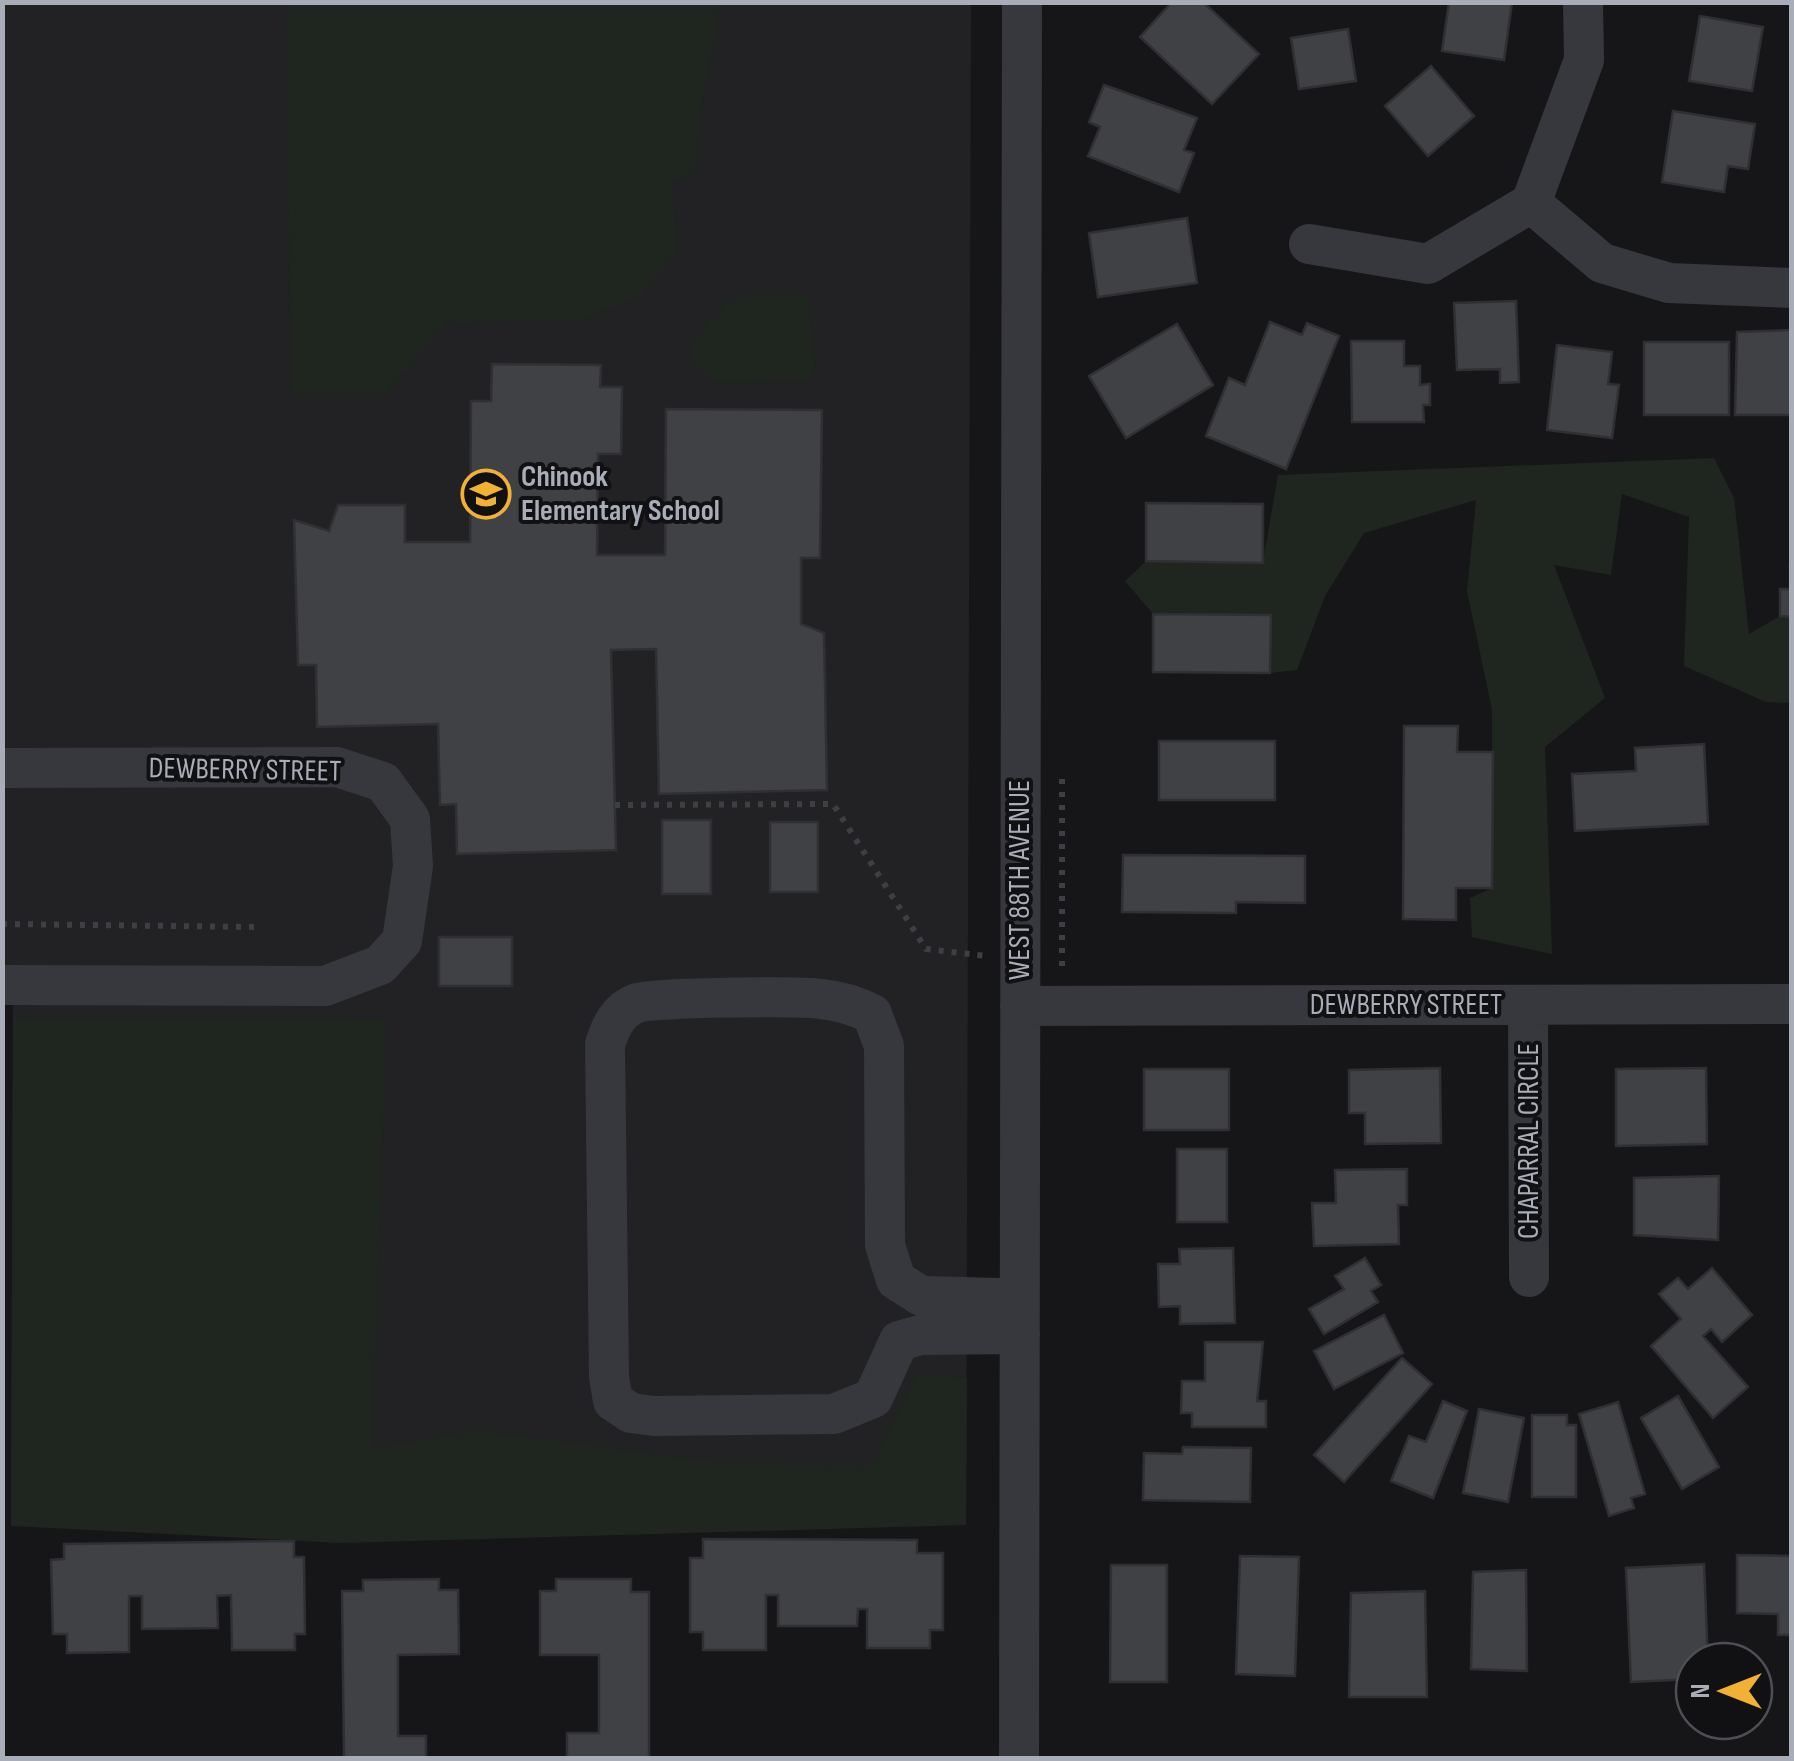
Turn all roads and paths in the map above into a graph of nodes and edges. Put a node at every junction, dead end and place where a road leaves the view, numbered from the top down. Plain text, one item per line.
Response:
1 (1022, 2) edge
2 (1584, 2) edge
3 (1531, 203) junction
4 (1309, 244) dead end
5 (1792, 288) edge
6 (2, 768) edge
7 (615, 805) dead end
8 (2, 924) edge
9 (260, 927) dead end
10 (1062, 954) dead end
11 (1020, 955) junction
12 (2, 984) edge
13 (1792, 1004) edge
14 (1528, 1005) junction
15 (1020, 1006) junction
16 (1529, 1277) dead end
17 (1000, 1307) junction
18 (1019, 1758) edge

1 - 11 street, WEST 88TH AVENUE
2 - 3 street
3 - 4 street
3 - 5 street
6 - 12 street, DEWBERRY STREET
7 - 11 path
8 - 9 path
10 - 11 path
11 - 15 street, WEST 88TH AVENUE
13 - 14 street, DEWBERRY STREET
14 - 15 street, DEWBERRY STREET
14 - 16 street, CHAPARRAL CIRCLE
15 - 17 street, WEST 88TH AVENUE
17 - 17 street
17 - 18 street, WEST 88TH AVENUE

